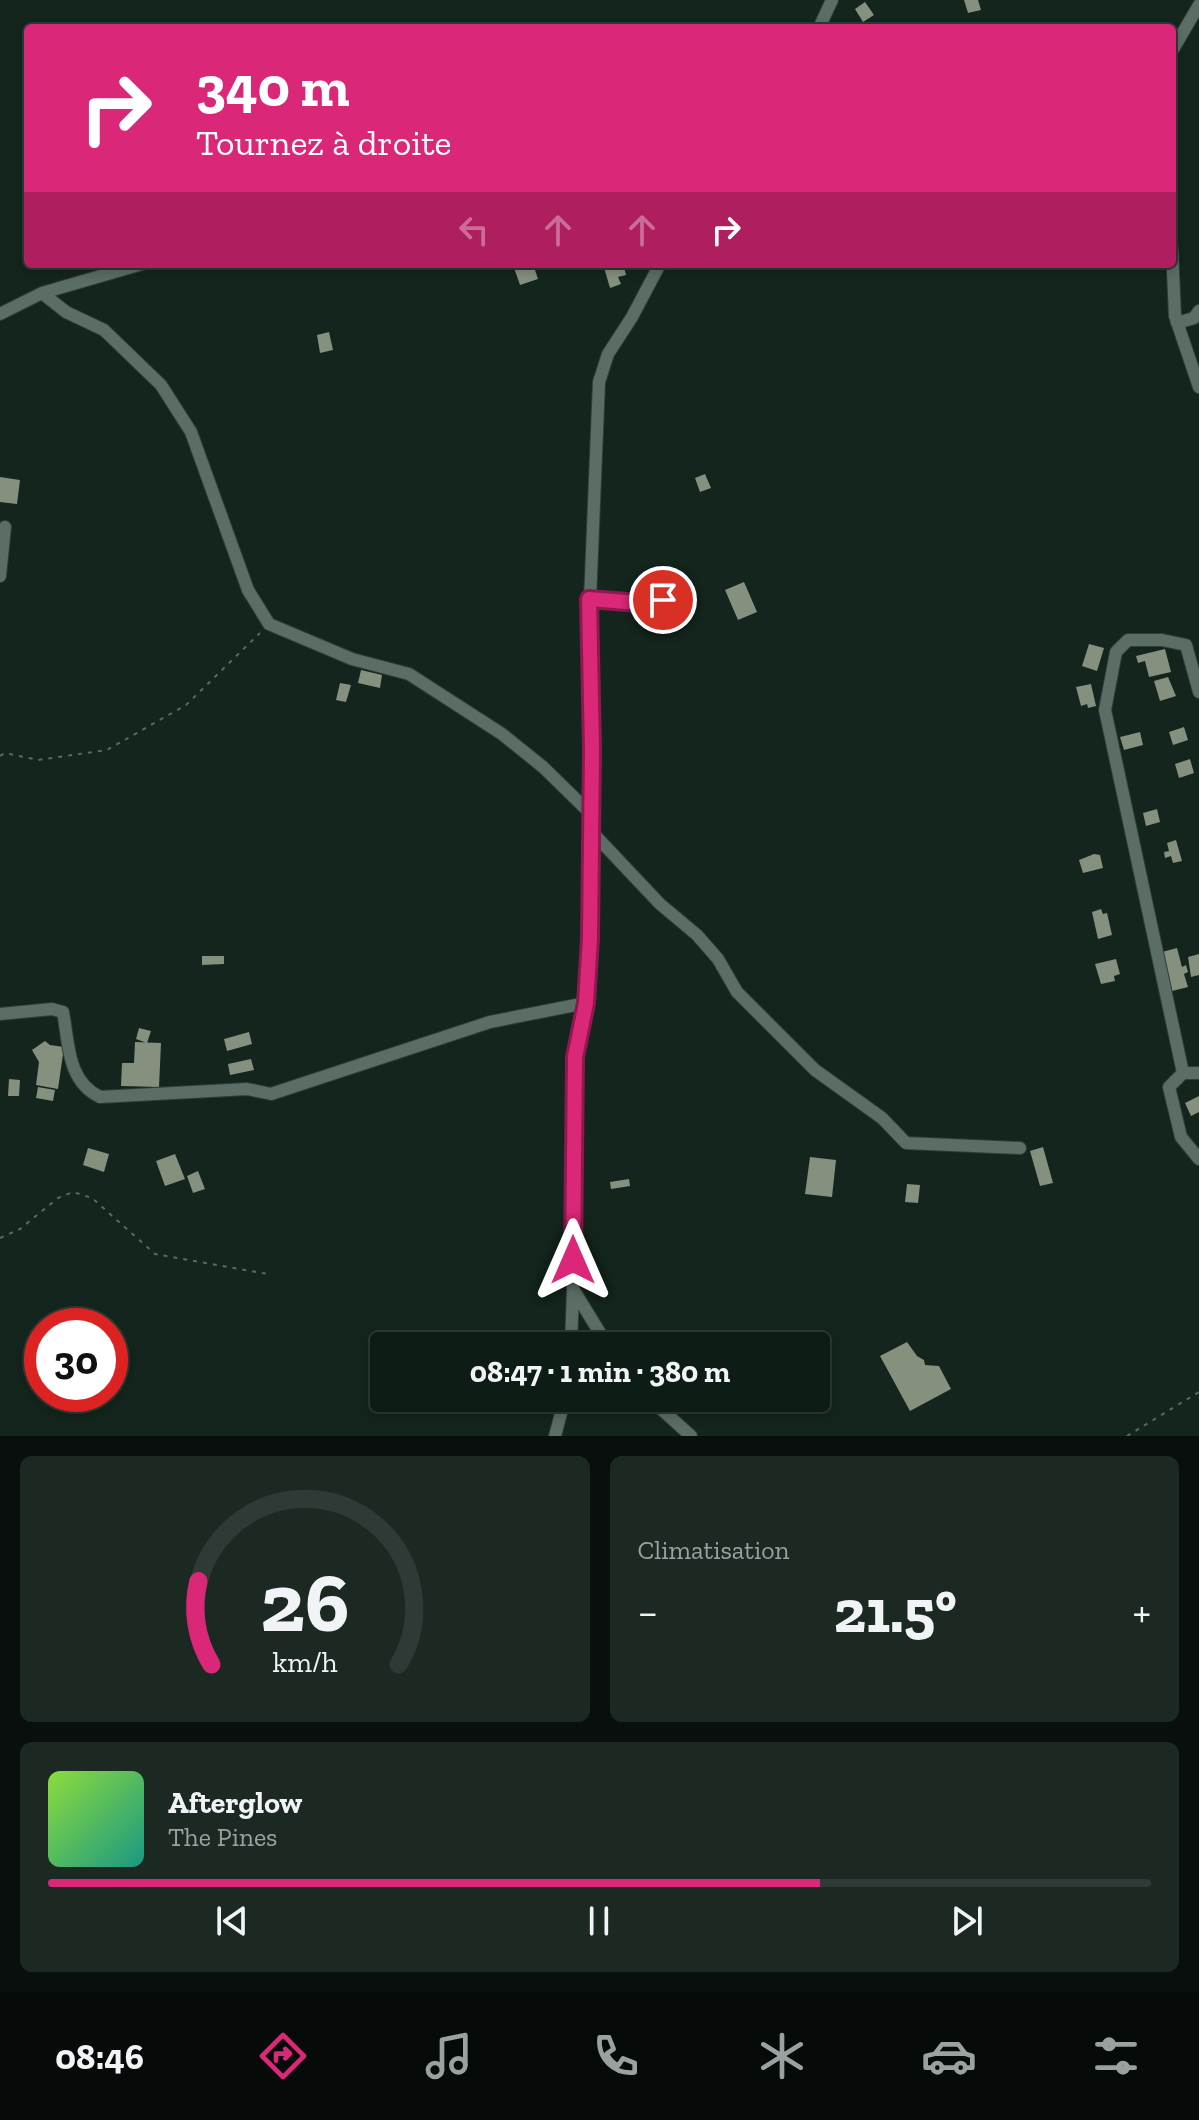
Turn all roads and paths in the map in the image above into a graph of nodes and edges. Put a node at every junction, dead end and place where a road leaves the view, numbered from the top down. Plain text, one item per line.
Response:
1 (832, 0) edge
2 (1199, 5) edge
3 (821, 24) edge
4 (1176, 44) edge
5 (128, 268) edge
6 (658, 268) edge
7 (1172, 268) edge
8 (42, 293) junction
9 (1199, 311) edge
10 (0, 314) edge
11 (1177, 323) junction
12 (1199, 387) edge
13 (5, 527) dead end
14 (0, 576) edge
15 (688, 597) dead end
16 (589, 599) junction
17 (269, 624) junction
18 (1199, 692) edge
19 (0, 756) edge
20 (591, 814) junction
21 (591, 831) junction
22 (586, 1003) junction
23 (0, 1014) edge
24 (1183, 1073) junction
25 (1199, 1073) edge
26 (1020, 1148) dead end
27 (1199, 1159) edge
28 (0, 1238) edge
29 (268, 1274) dead end
30 (573, 1289) junction
31 (571, 1332) edge
32 (599, 1332) edge
33 (1199, 1392) edge
34 (561, 1412) edge
35 (664, 1412) edge
36 (555, 1436) edge
37 (691, 1436) edge
38 (1127, 1436) edge

1 - 3 street
2 - 4 street
5 - 8 street
6 - 16 street
7 - 11 street
8 - 10 street
8 - 17 street
9 - 11 street
11 - 12 street
13 - 14 street
15 - 16 street
16 - 20 street
17 - 19 path
17 - 20 street
18 - 24 street
20 - 21 street
21 - 22 street
21 - 26 street
22 - 23 street
22 - 30 street
24 - 25 street
24 - 27 street
28 - 29 path
30 - 31 street
30 - 32 street
33 - 38 path
34 - 36 street
35 - 37 street

